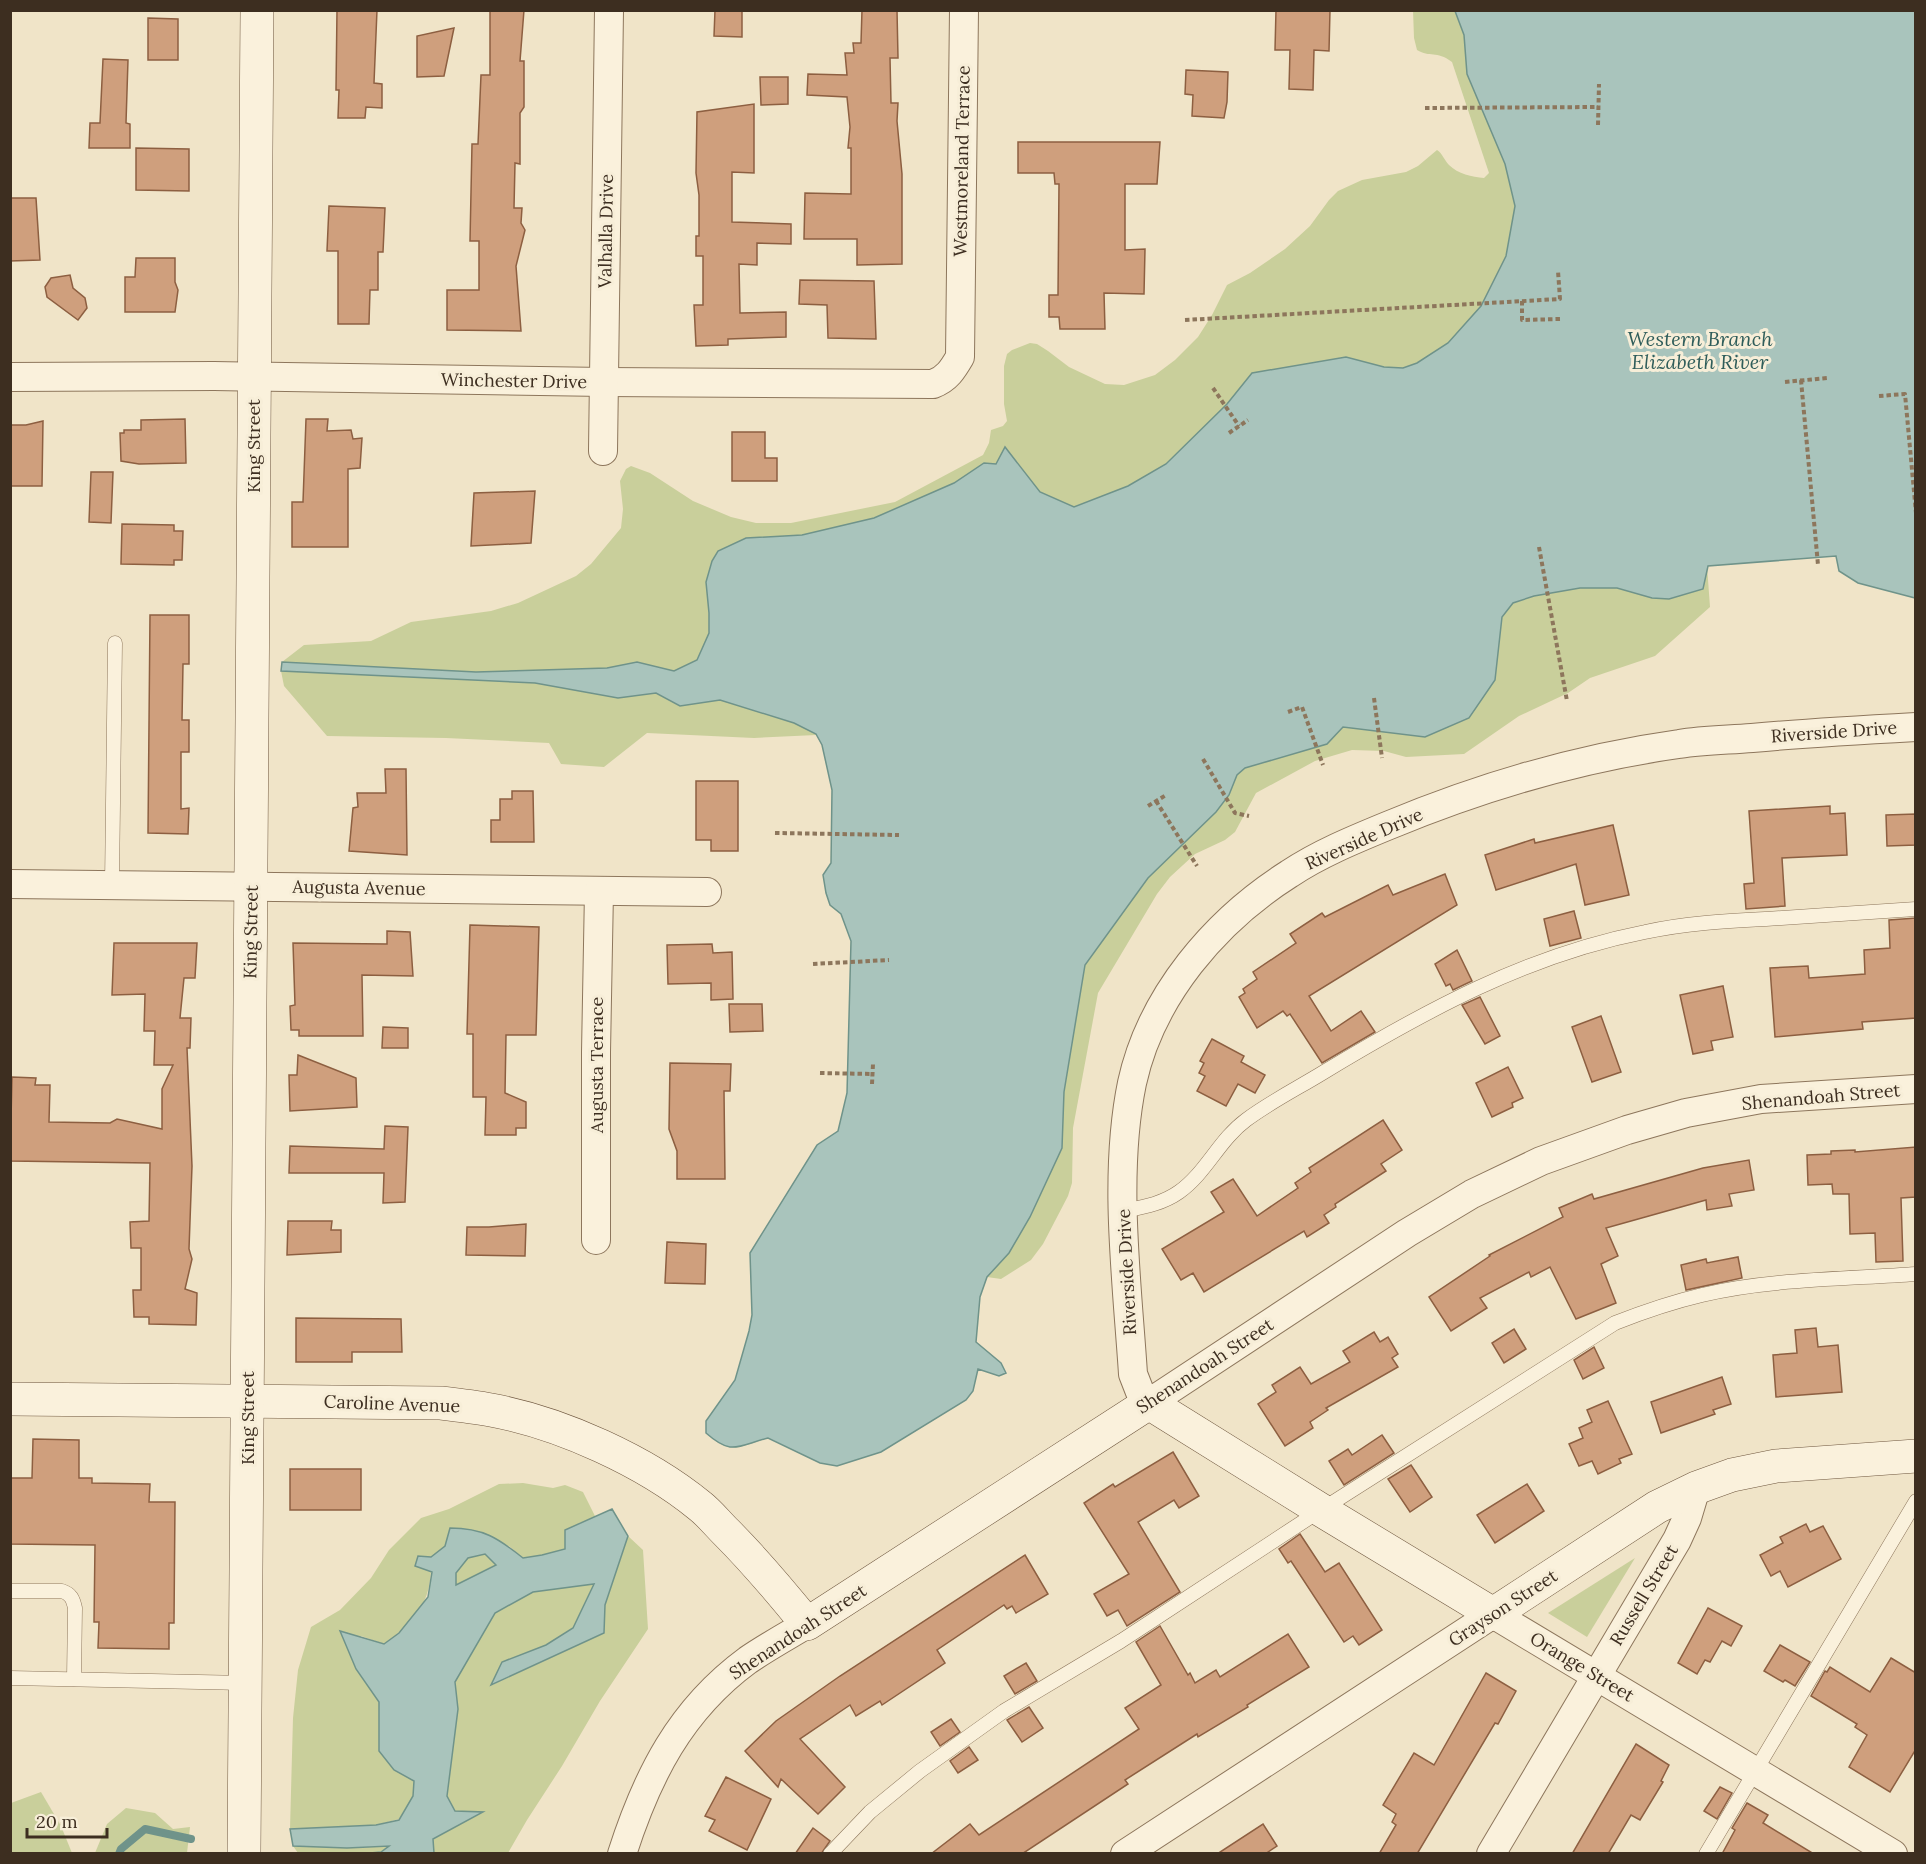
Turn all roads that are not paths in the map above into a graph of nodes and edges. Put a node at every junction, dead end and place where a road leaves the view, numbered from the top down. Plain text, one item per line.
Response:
1 (256, 10) edge
2 (609, 10) edge
3 (964, 10) edge
4 (960, 312) joint
5 (10, 377) edge
6 (254, 377) junction
7 (604, 382) junction
8 (603, 451) dead end
9 (115, 643) dead end
10 (1916, 727) edge
11 (10, 884) edge
12 (112, 884) junction
13 (252, 886) junction
14 (600, 891) junction
15 (707, 892) dead end
16 (1916, 909) edge
17 (1916, 1089) edge
18 (1124, 1211) junction
19 (596, 1240) dead end
20 (1916, 1274) edge
21 (10, 1399) edge
22 (248, 1400) junction
23 (1149, 1403) junction
24 (1916, 1456) edge
25 (1696, 1488) junction
26 (1916, 1501) edge
27 (1321, 1510) junction
28 (10, 1591) edge
29 (1493, 1614) junction
30 (807, 1624) junction
31 (1597, 1676) junction
32 (10, 1678) edge
33 (74, 1679) junction
34 (246, 1683) junction
35 (1756, 1771) junction
36 (244, 1854) edge
37 (622, 1854) edge
38 (830, 1854) edge
39 (1125, 1854) edge
40 (1491, 1854) edge
41 (1706, 1854) edge
42 (1893, 1854) edge

1 - 6 street, King Street
2 - 7 street, Valhalla Drive
3 - 4 street, Westmoreland Terrace
4 - 7 street, Winchester Drive
5 - 6 street, Winchester Drive
6 - 7 street, Winchester Drive
6 - 13 street, King Street
7 - 8 street, Valhalla Drive
9 - 12 lane
10 - 18 street, Riverside Drive
11 - 12 street, Augusta Avenue
12 - 13 street, Augusta Avenue
13 - 14 street, Augusta Avenue
13 - 22 street, King Street
14 - 15 street, Augusta Avenue
14 - 19 street, Augusta Terrace
16 - 18 lane
17 - 23 street, Shenandoah Street
18 - 23 street, Riverside Drive
20 - 27 lane
21 - 22 street, Caroline Avenue
22 - 30 street, Caroline Avenue
22 - 34 street, King Street
23 - 27 street, Orange Street
23 - 30 street, Shenandoah Street
24 - 25 street, Grayson Street
25 - 29 street, Grayson Street
25 - 31 street, Russell Street
26 - 35 lane
27 - 29 street, Orange Street
27 - 38 lane
28 - 33 lane
29 - 31 street, Orange Street
29 - 39 street, Grayson Street
30 - 37 street, Shenandoah Street
31 - 35 street, Orange Street
31 - 40 street, Russell Street
32 - 33 lane
33 - 34 lane
34 - 36 street, King Street
35 - 41 lane
35 - 42 street, Orange Street

